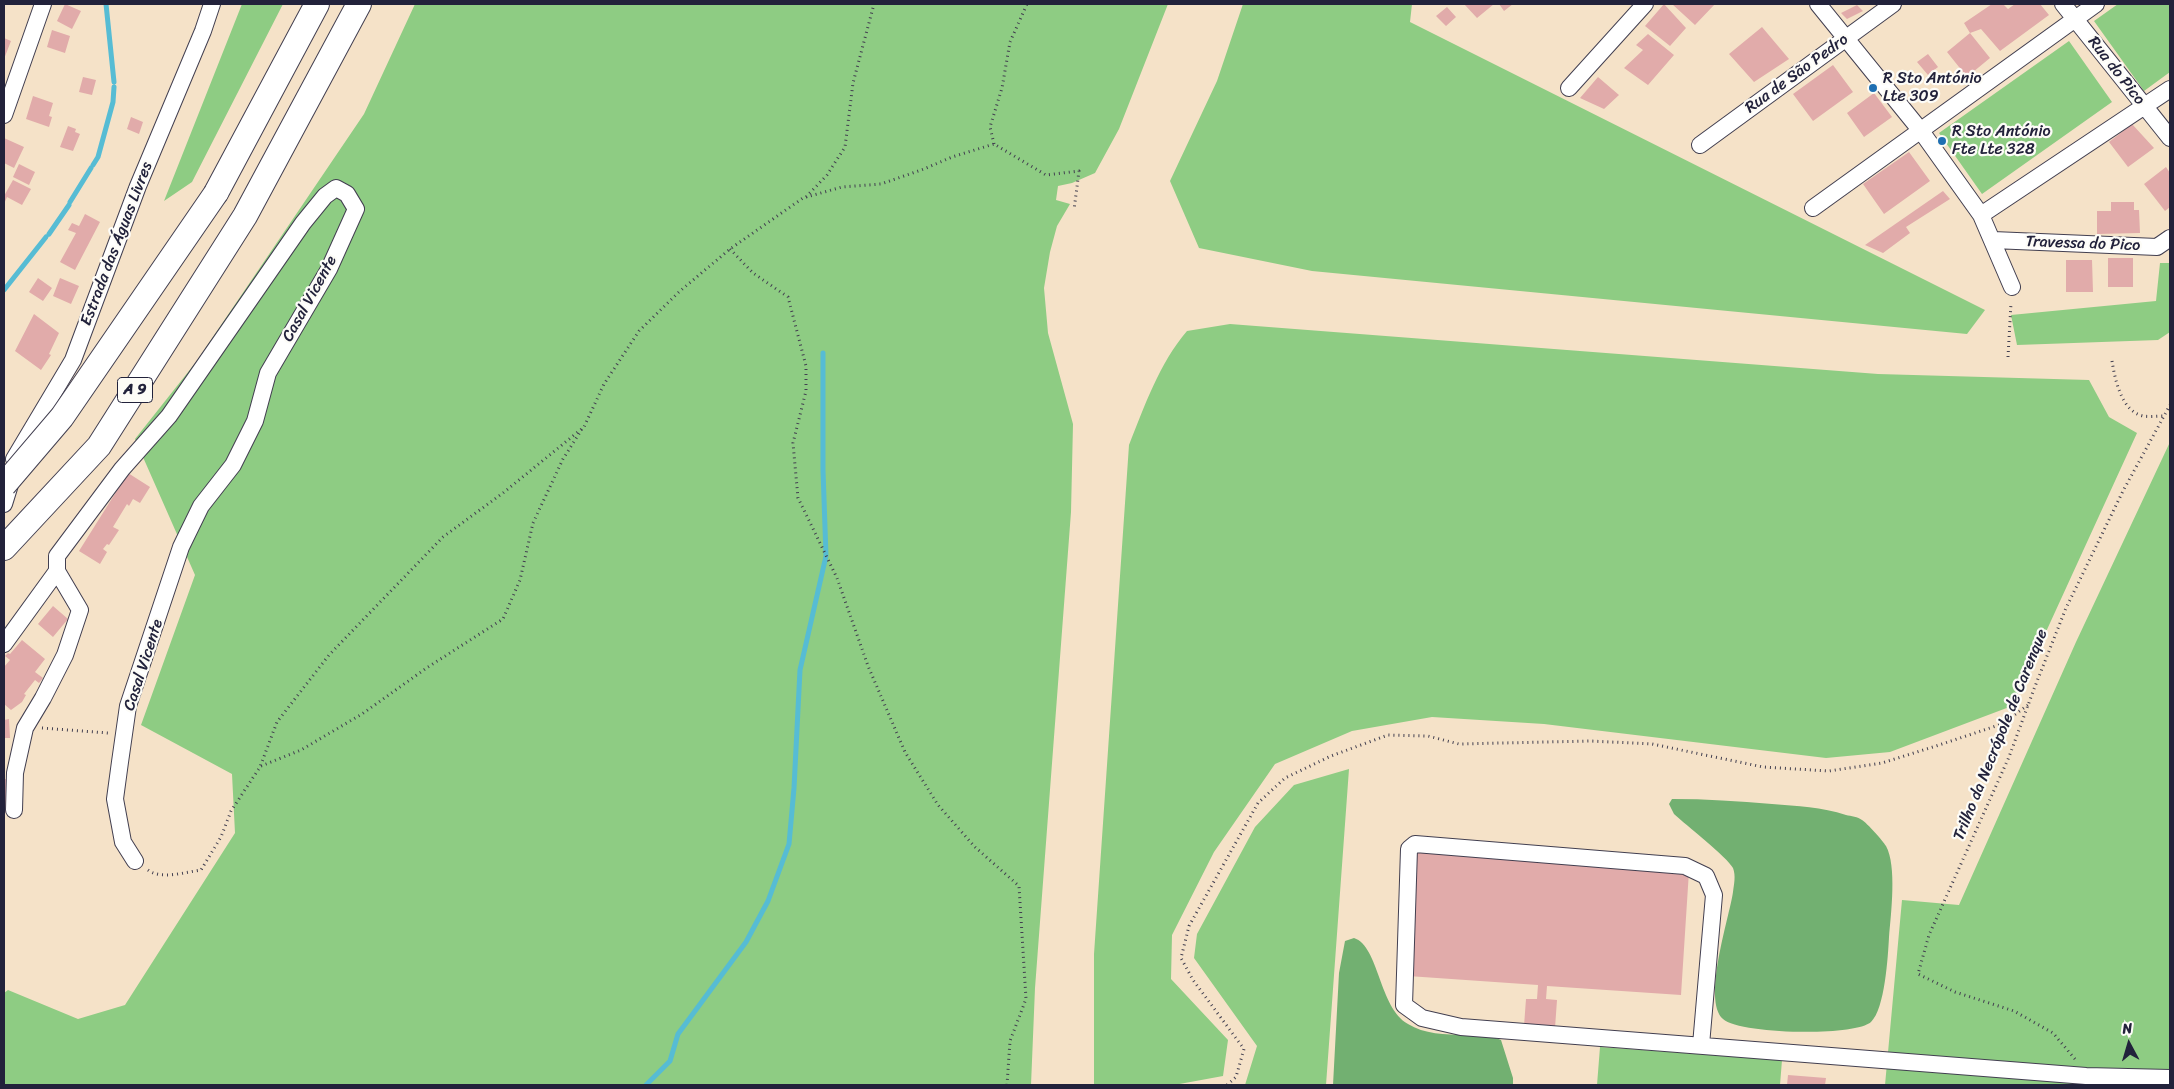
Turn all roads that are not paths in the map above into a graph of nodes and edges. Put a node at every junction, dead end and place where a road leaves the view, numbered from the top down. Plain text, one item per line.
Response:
1 (43, 4) edge
2 (212, 4) edge
3 (317, 4) edge
4 (359, 4) edge
5 (1645, 4) edge
6 (1818, 4) edge
7 (1893, 4) edge
8 (2063, 4) edge
9 (2096, 4) edge
10 (2075, 19) junction
11 (1846, 38) junction
12 (1569, 88) dead end
13 (2170, 88) edge
14 (2144, 106) junction
15 (4, 115) edge
16 (1921, 131) junction
17 (2170, 138) edge
18 (1700, 145) dead end
19 (1813, 208) dead end
20 (1981, 215) junction
21 (1993, 240) junction
22 (2166, 244) edge
23 (2012, 287) road end
24 (22, 447) junction
25 (4, 476) edge
26 (4, 485) edge
27 (4, 504) edge
28 (4, 548) edge
29 (57, 571) junction
30 (4, 644) edge
31 (14, 810) dead end
32 (135, 861) road end
33 (1701, 1045) junction
34 (2170, 1078) edge

1 - 15 street
2 - 24 street, Estrada das Águas Livres
3 - 26 highway, A 9, bridge
4 - 28 highway, A 9
5 - 12 street
6 - 11 street
7 - 11 street, Rua de São Pedro
8 - 10 street, Rua do Pico
9 - 10 street
10 - 14 street, Rua do Pico
10 - 16 street
11 - 16 street
11 - 18 street, Rua de São Pedro
13 - 14 street
14 - 17 street, Rua do Pico
14 - 20 street
16 - 19 street
16 - 20 street
20 - 21 street
21 - 22 street, Travessa do Pico
21 - 23 street
24 - 25 street, Estrada das Águas Livres
24 - 27 street
29 - 30 street, Casal Vicente
29 - 31 street
29 - 32 street, Casal Vicente
33 - 33 street
33 - 34 street

